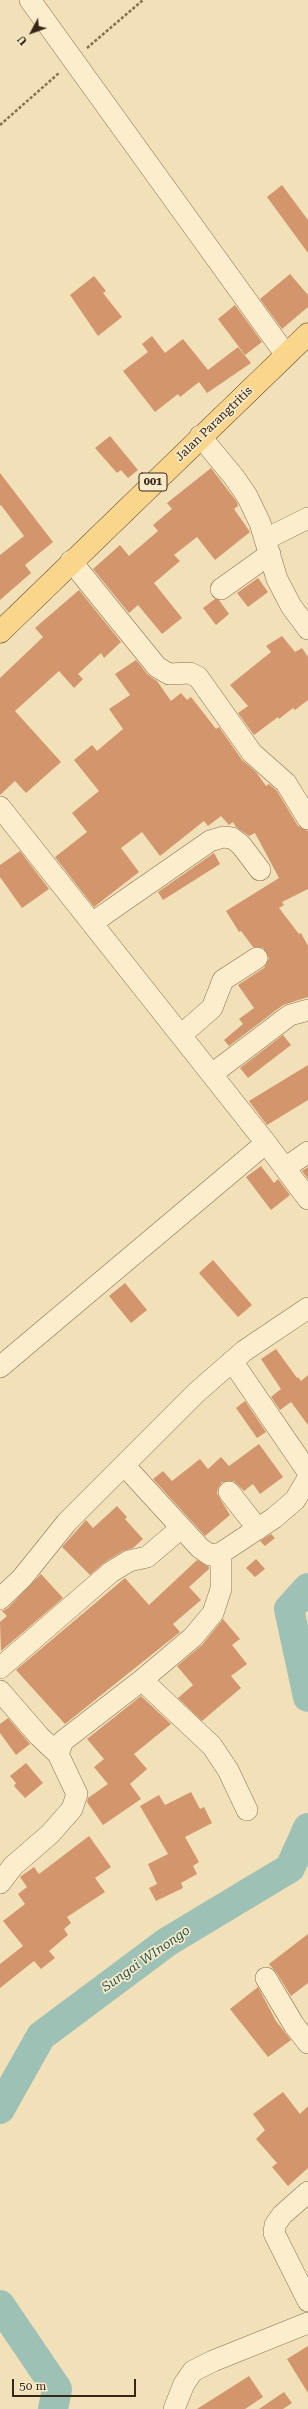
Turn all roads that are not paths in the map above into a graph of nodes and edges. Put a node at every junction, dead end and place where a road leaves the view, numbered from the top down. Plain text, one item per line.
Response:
1 (30, 0) edge
2 (308, 334) edge
3 (286, 355) junction
4 (200, 436) junction
5 (308, 518) edge
6 (268, 547) junction
7 (71, 561) junction
8 (221, 589) dead end
9 (308, 629) edge
10 (0, 632) edge
11 (0, 807) edge
12 (308, 819) edge
13 (260, 870) dead end
14 (92, 923) junction
15 (257, 958) dead end
16 (308, 1010) edge
17 (181, 1035) junction
18 (212, 1074) junction
19 (266, 1143) junction
20 (308, 1152) edge
21 (285, 1168) junction
22 (308, 1199) edge
23 (308, 1308) edge
24 (232, 1361) junction
25 (0, 1368) edge
26 (124, 1465) junction
27 (308, 1472) edge
28 (308, 1478) edge
29 (229, 1492) dead end
30 (181, 1528) junction
31 (258, 1529) junction
32 (221, 1553) junction
33 (0, 1599) edge
34 (0, 1668) edge
35 (142, 1680) junction
36 (0, 1691) edge
37 (58, 1754) junction
38 (247, 1810) dead end
39 (0, 1883) edge
40 (266, 1978) dead end
41 (308, 2043) edge
42 (308, 2192) edge
43 (308, 2301) edge
44 (308, 2323) edge
45 (174, 2409) edge

1 - 3 street
2 - 3 main road, Jalan Parangtritis / 001
3 - 4 main road, Jalan Parangtritis / 001
4 - 6 street
4 - 7 main road, Jalan Parangtritis / 001
5 - 6 street
6 - 8 street
6 - 9 street
7 - 10 main road, Jalan Parangtritis / 001
7 - 12 street
11 - 14 street
13 - 14 street
14 - 17 street
15 - 17 street
16 - 18 street
17 - 18 street
18 - 19 street
19 - 21 street
19 - 25 street
20 - 21 street
21 - 22 street
23 - 24 street
24 - 26 street
24 - 27 street
26 - 30 street
26 - 33 street
28 - 31 street
29 - 31 street
30 - 32 street
30 - 34 street
31 - 32 street
32 - 35 street
35 - 37 street
35 - 38 street
36 - 37 street
37 - 39 street
40 - 41 street
42 - 43 street
44 - 45 street

